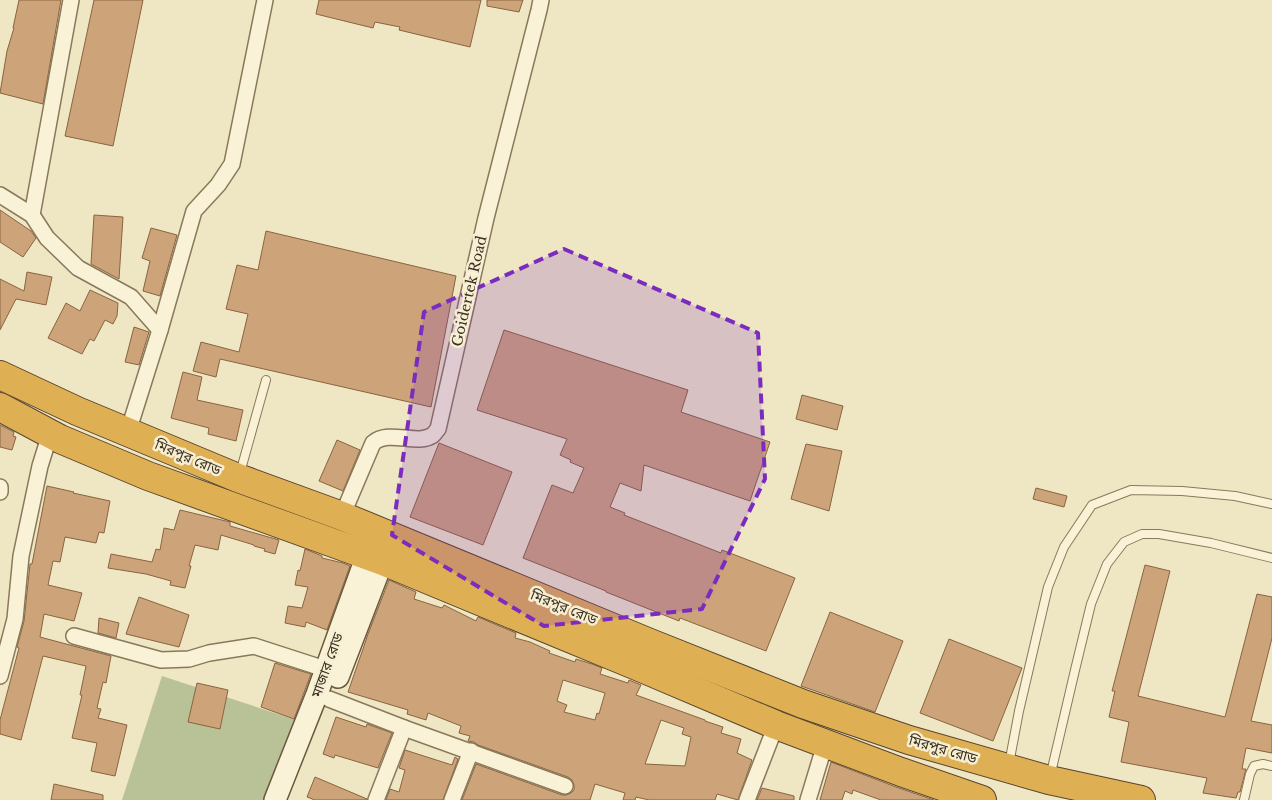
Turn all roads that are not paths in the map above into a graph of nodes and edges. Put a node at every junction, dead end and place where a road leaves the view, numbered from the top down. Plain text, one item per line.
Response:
1 (71, 0) edge
2 (265, 0) edge
3 (541, 3) edge
4 (0, 195) edge
5 (32, 216) junction
6 (160, 330) junction
7 (0, 375) edge
8 (266, 380) dead end
9 (0, 407) edge
10 (128, 432) junction
11 (50, 434) junction
12 (238, 478) junction
13 (0, 487) edge
14 (0, 492) edge
15 (1272, 504) edge
16 (342, 516) junction
17 (379, 546) junction
18 (1272, 558) edge
19 (74, 636) dead end
20 (325, 669) junction
21 (0, 676) edge
22 (329, 699) junction
23 (776, 726) junction
24 (404, 728) junction
25 (825, 744) junction
26 (471, 751) junction
27 (1272, 766) edge
28 (1009, 768) junction
29 (1049, 780) junction
30 (565, 786) dead end
31 (970, 798) edge
32 (275, 800) edge
33 (290, 800) edge
34 (376, 800) edge
35 (452, 800) edge
36 (747, 800) edge
37 (808, 800) edge
38 (1141, 800) edge
39 (1244, 800) edge

1 - 5 street
2 - 6 street
3 - 16 street, Goidertek Road
4 - 5 street
5 - 6 street
6 - 10 street
7 - 10 highway, মিরপুর রোড
8 - 12 lane
9 - 11 highway, মিরপুর রোড
10 - 12 highway, মিরপুর রোড
11 - 17 highway, মিরপুর রোড
11 - 21 street
12 - 16 highway, মিরপুর রোড
13 - 14 street
15 - 28 lane
16 - 17 highway, মিরপুর রোড
17 - 20 main road, মাজার রোড
17 - 22 main road, মাজার রোড
17 - 23 highway, মিরপুর রোড
17 - 28 highway, মিরপুর রোড
18 - 29 lane
19 - 20 street
20 - 32 main road, মাজার রোড
22 - 24 street
22 - 33 main road, মাজার রোড
23 - 25 highway, মিরপুর রোড
23 - 36 street
24 - 26 street
24 - 34 street
25 - 31 highway, মিরপুর রোড
25 - 37 street
26 - 30 street
26 - 35 street
27 - 39 lane
28 - 29 highway, মিরপুর রোড
29 - 38 highway, মিরপুর রোড

